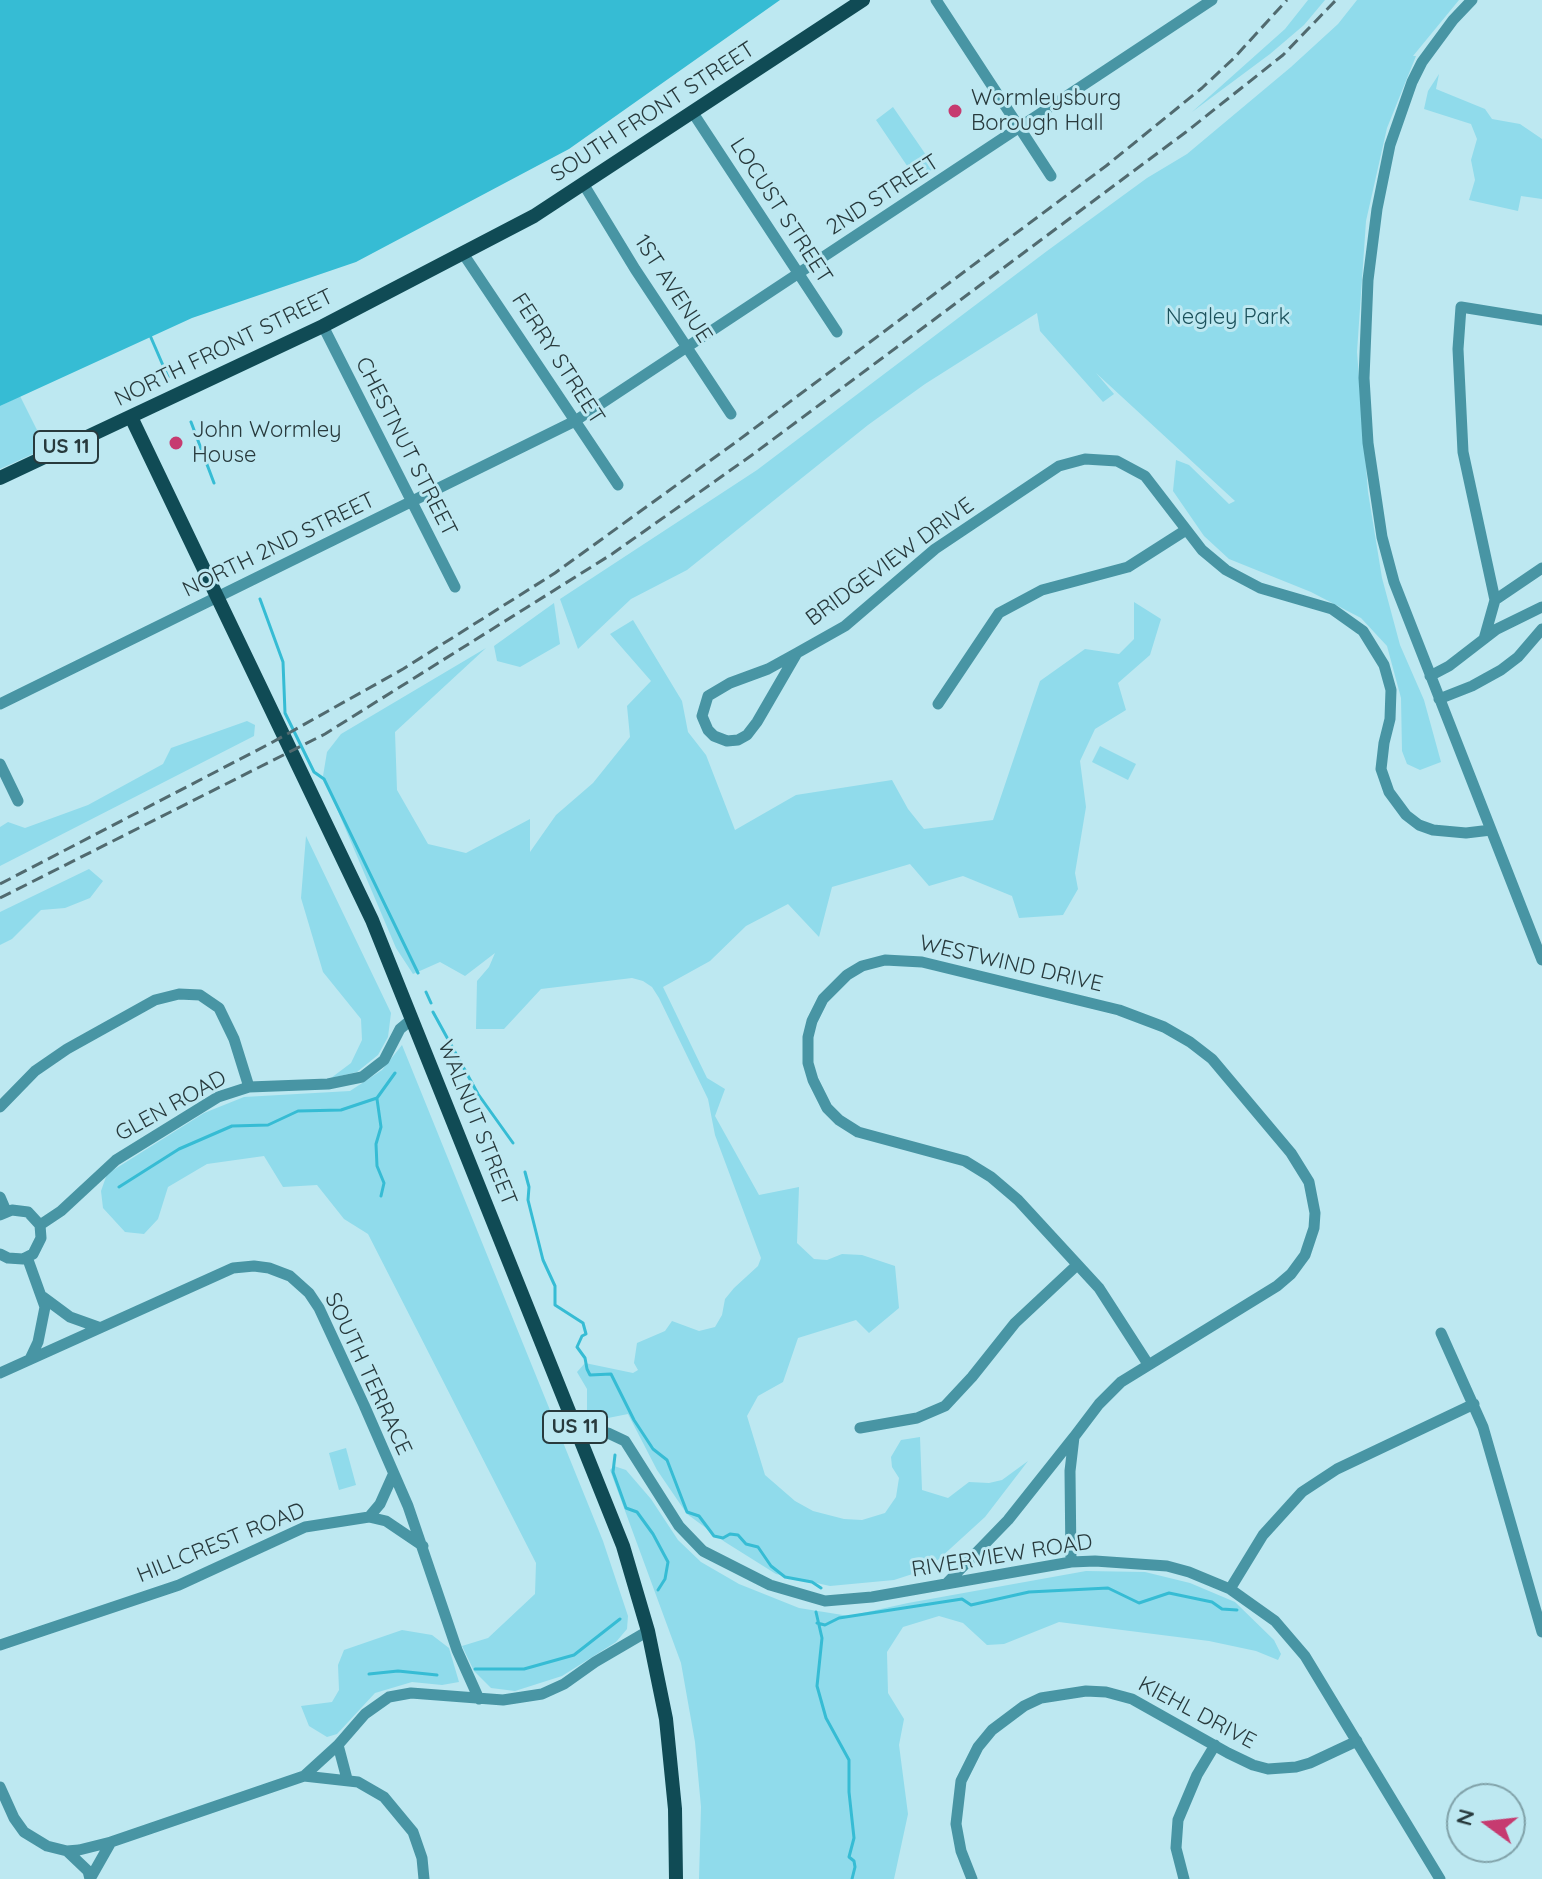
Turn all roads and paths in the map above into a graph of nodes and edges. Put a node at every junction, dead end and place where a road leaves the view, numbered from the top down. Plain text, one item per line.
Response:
1 (863, 0) edge
2 (936, 0) edge
3 (1212, 0) edge
4 (1472, 0) edge
5 (693, 113) junction
6 (1019, 128) junction
7 (1051, 176) dead end
8 (584, 185) junction
9 (464, 255) junction
10 (798, 275) junction
11 (1542, 320) edge
12 (323, 326) junction
13 (837, 332) dead end
14 (686, 348) junction
15 (731, 414) dead end
16 (131, 417) junction
17 (575, 421) junction
18 (0, 478) edge
19 (618, 485) dead end
20 (411, 502) junction
21 (1186, 530) junction
22 (1542, 568) edge
23 (455, 587) dead end
24 (218, 597) junction
25 (1495, 600) junction
26 (1542, 607) edge
27 (1542, 629) edge
28 (1484, 639) junction
29 (797, 653) junction
30 (1430, 676) junction
31 (1439, 699) junction
32 (0, 704) edge
33 (938, 704) dead end
34 (0, 764) edge
35 (18, 801) dead end
36 (1491, 830) junction
37 (1542, 960) edge
38 (412, 1019) junction
39 (249, 1087) junction
40 (0, 1107) edge
41 (0, 1197) edge
42 (3, 1213) edge
43 (40, 1225) junction
44 (0, 1254) edge
45 (27, 1257) junction
46 (1077, 1265) junction
47 (43, 1297) junction
48 (98, 1327) junction
49 (1441, 1333) dead end
50 (29, 1359) junction
51 (1148, 1364) junction
52 (0, 1373) edge
53 (1474, 1404) junction
54 (860, 1428) dead end
55 (1074, 1437) junction
56 (580, 1440) junction
57 (393, 1475) junction
58 (369, 1517) junction
59 (423, 1546) junction
60 (1071, 1562) junction
61 (946, 1584) junction
62 (1230, 1589) junction
63 (648, 1631) junction
64 (1542, 1632) edge
65 (0, 1645) edge
66 (479, 1699) junction
67 (1357, 1741) junction
68 (338, 1745) junction
69 (1215, 1745) junction
70 (304, 1776) junction
71 (347, 1779) junction
72 (0, 1787) edge
73 (111, 1842) junction
74 (67, 1851) junction
75 (90, 1879) edge
76 (424, 1879) edge
77 (676, 1879) edge
78 (972, 1879) edge
79 (1184, 1879) edge
80 (1440, 1879) edge

1 - 5 main road, SOUTH FRONT STREET
2 - 6 street
3 - 6 street, 2ND STREET
4 - 30 street
5 - 8 main road, SOUTH FRONT STREET
5 - 10 street, LOCUST STREET
6 - 7 street
6 - 10 street, 2ND STREET
8 - 9 main road, SOUTH FRONT STREET
8 - 14 street, 1ST AVENUE
9 - 12 main road, NORTH FRONT STREET
9 - 17 street, FERRY STREET
10 - 13 street, LOCUST STREET
10 - 14 street, 2ND STREET
11 - 25 street
12 - 16 main road, NORTH FRONT STREET
12 - 20 street, CHESTNUT STREET
14 - 15 street, 1ST AVENUE
14 - 17 street, 2ND STREET
16 - 18 main road, NORTH FRONT STREET / US 11
16 - 24 main road, WALNUT STREET / US 11
17 - 19 street, FERRY STREET
17 - 20 street, NORTH 2ND STREET
20 - 23 street, CHESTNUT STREET
20 - 24 street, NORTH 2ND STREET
21 - 29 street, BRIDGEVIEW DRIVE
21 - 33 street
21 - 36 street, BRIDGEVIEW DRIVE
22 - 25 street
24 - 32 street, NORTH 2ND STREET
24 - 38 main road, WALNUT STREET / US 11
25 - 28 street
26 - 28 street
27 - 31 street
28 - 30 street
29 - 29 street, BRIDGEVIEW DRIVE
30 - 31 street
31 - 36 street
34 - 35 street
36 - 37 street
38 - 39 street, GLEN ROAD
38 - 56 main road, WALNUT STREET / US 11
39 - 40 street
39 - 43 street, GLEN ROAD
41 - 42 street
42 - 43 street
43 - 45 street
44 - 45 street
45 - 47 street
46 - 51 street, WESTWIND DRIVE
46 - 51 street, WESTWIND DRIVE
46 - 54 street
47 - 48 street
47 - 50 street
48 - 50 street, SOUTH TERRACE
48 - 57 street, SOUTH TERRACE
49 - 53 street
50 - 52 street, SOUTH TERRACE
51 - 55 street, WESTWIND DRIVE
53 - 62 street
53 - 64 street
55 - 60 street
55 - 61 street, WESTWIND DRIVE
56 - 61 street, RIVERVIEW ROAD
56 - 63 main road, WALNUT STREET / US 11
57 - 58 street
57 - 59 street, SOUTH TERRACE
58 - 59 street
58 - 65 street, HILLCREST ROAD
59 - 66 street, SOUTH TERRACE
60 - 61 street, RIVERVIEW ROAD
60 - 62 street, RIVERVIEW ROAD
62 - 67 street, RIVERVIEW ROAD
63 - 66 street
63 - 77 main road, WALNUT STREET / US 11
66 - 68 street
67 - 69 street, KIEHL DRIVE
67 - 80 street, RIVERVIEW ROAD
68 - 70 street
68 - 71 street
69 - 78 street, KIEHL DRIVE
69 - 79 street
70 - 71 street
70 - 73 street
71 - 76 street
72 - 74 street
73 - 74 street
73 - 75 street
74 - 75 street

